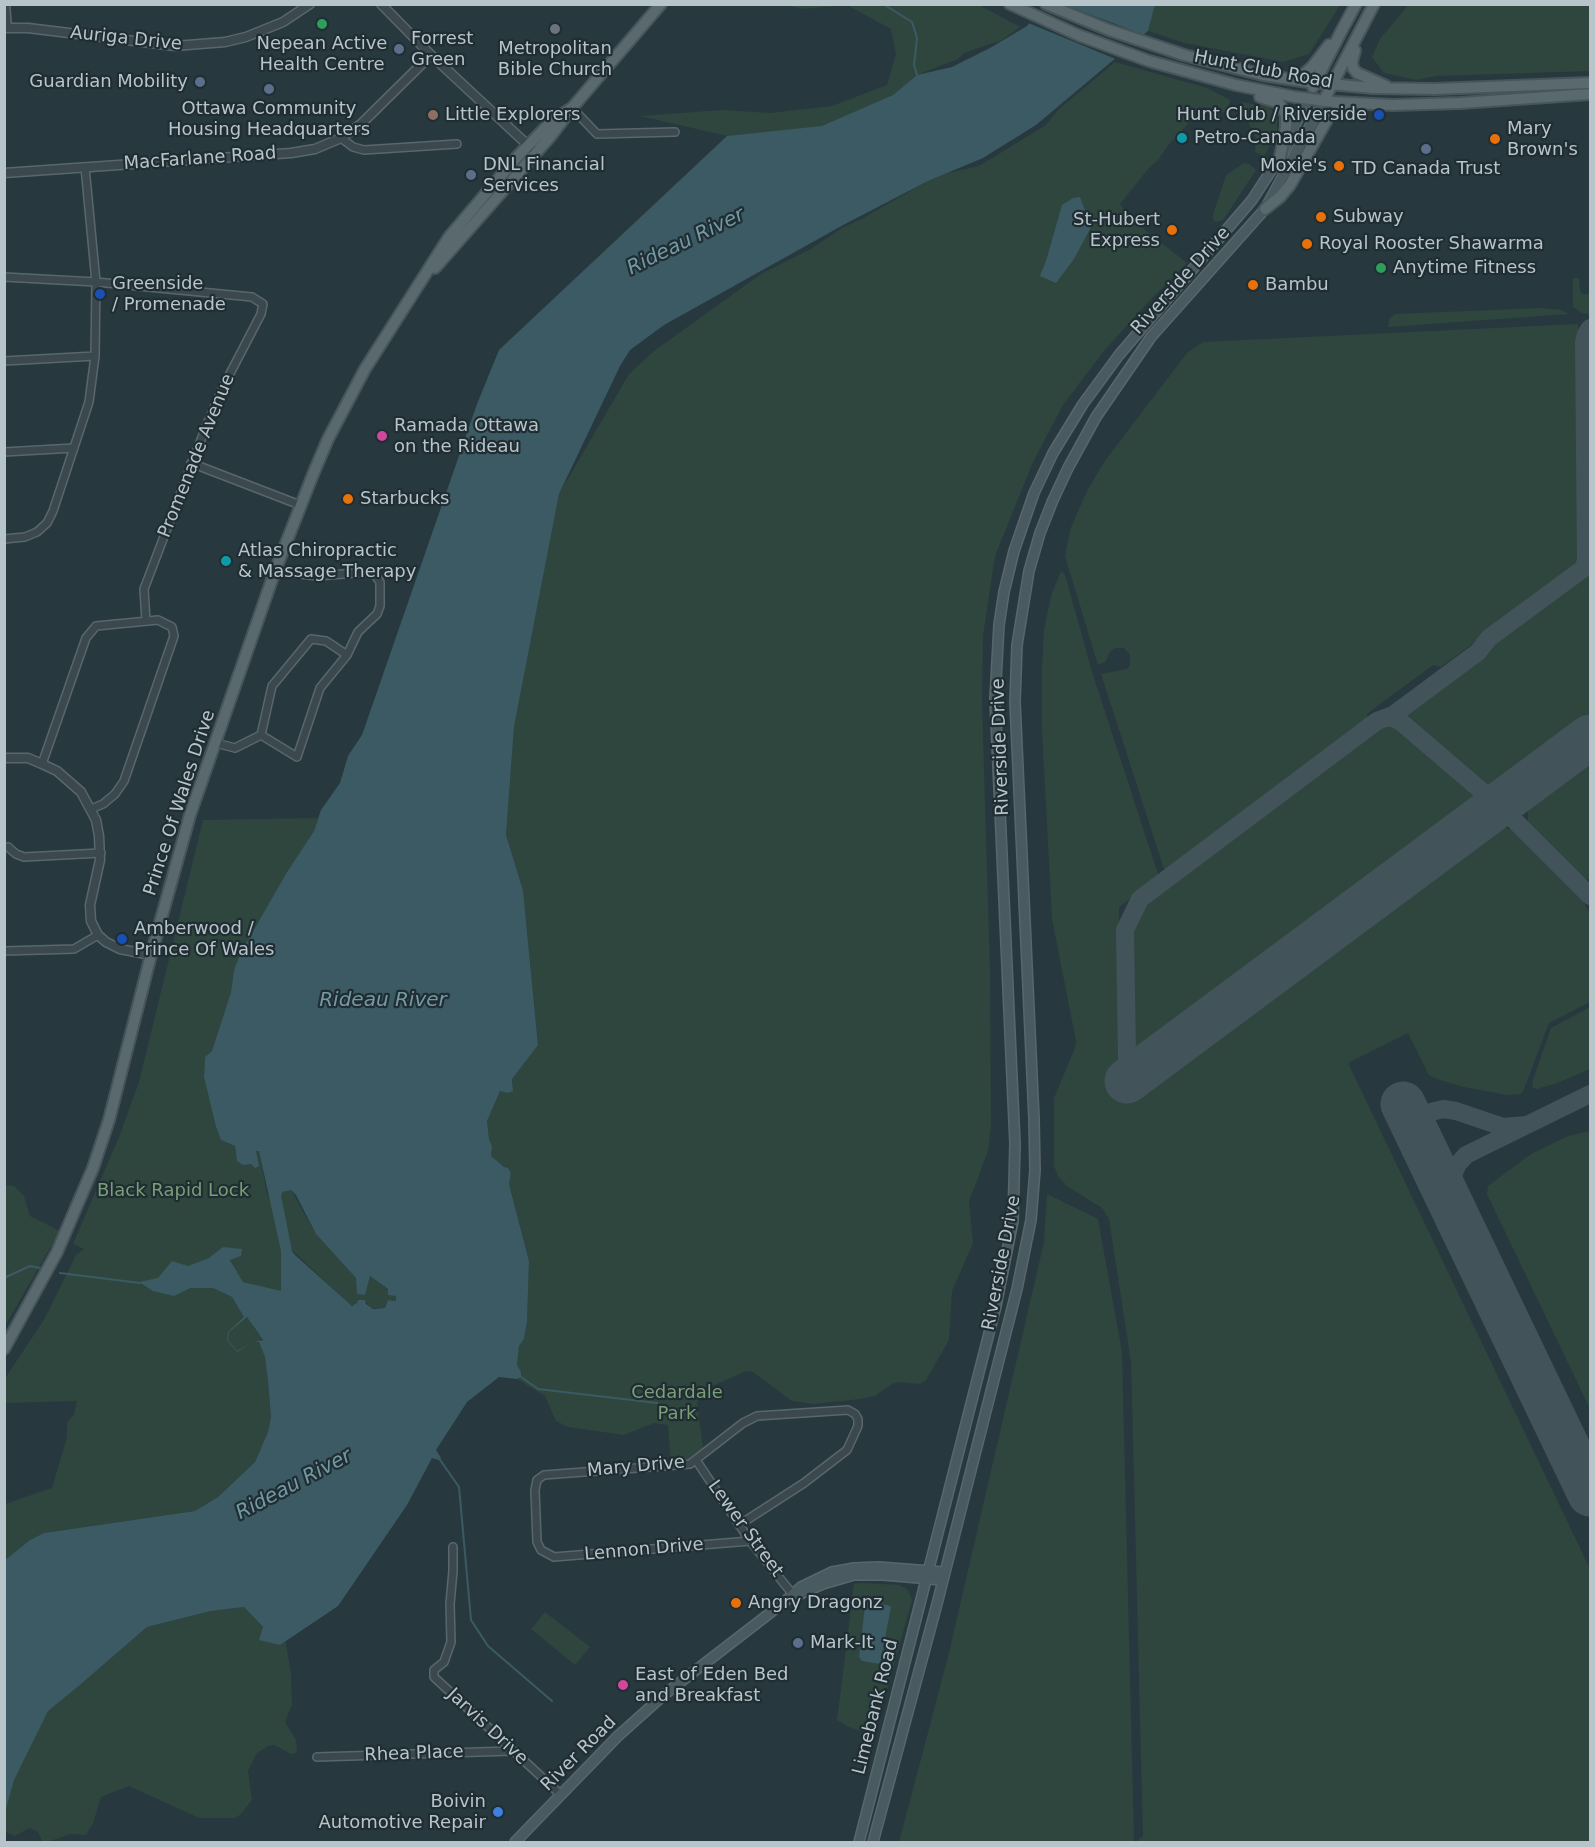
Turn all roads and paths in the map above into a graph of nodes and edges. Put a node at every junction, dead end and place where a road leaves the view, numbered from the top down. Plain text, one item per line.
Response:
1 (5, 4) edge
2 (310, 4) edge
3 (381, 4) edge
4 (661, 4) edge
5 (1010, 4) edge
6 (1046, 4) edge
7 (1356, 4) edge
8 (1374, 4) edge
9 (6, 28) edge
10 (1342, 28) junction
11 (1361, 30) junction
12 (431, 55) junction
13 (1297, 80) junction
14 (1590, 82) edge
15 (1315, 83) junction
16 (1236, 85) junction
17 (1332, 85) junction
18 (1547, 85) junction
19 (1391, 89) junction
20 (1590, 94) edge
21 (1548, 97) junction
22 (1308, 98) junction
23 (1324, 100) junction
24 (1357, 104) junction
25 (572, 108) junction
26 (675, 132) dead end
27 (341, 138) junction
28 (458, 144) dead end
29 (532, 149) junction
30 (1280, 157) junction
31 (84, 167) junction
32 (4, 173) edge
33 (1265, 209) junction
34 (1221, 237) junction
35 (1233, 247) junction
36 (4, 278) edge
37 (96, 282) junction
38 (95, 356) junction
39 (4, 361) edge
40 (74, 448) junction
41 (4, 452) edge
42 (191, 463) junction
43 (300, 505) junction
44 (4, 539) edge
45 (275, 572) junction
46 (146, 621) junction
47 (347, 655) junction
48 (261, 735) junction
49 (216, 743) junction
50 (4, 758) edge
51 (42, 764) junction
52 (91, 809) junction
53 (8, 847) dead end
54 (100, 853) junction
55 (98, 935) junction
56 (4, 951) edge
57 (151, 955) junction
58 (4, 1349) edge
59 (696, 1460) junction
60 (739, 1525) junction
61 (750, 1541) junction
62 (453, 1547) dead end
63 (541, 1549) joint
64 (927, 1574) junction
65 (943, 1576) junction
66 (794, 1595) junction
67 (512, 1751) junction
68 (317, 1757) dead end
69 (561, 1795) junction
70 (515, 1842) edge
71 (859, 1842) edge
72 (873, 1842) edge

1 - 9 street
2 - 9 street, Auriga Drive
3 - 12 street
4 - 25 main road, Prince Of Wales Drive
5 - 16 main road, Hunt Club Road
6 - 13 main road, Hunt Club Road
7 - 10 main road, Riverside Drive
8 - 11 main road, Riverside Drive
10 - 13 main road
10 - 15 main road, Riverside Drive
11 - 17 main road, Riverside Drive
11 - 19 main road
12 - 27 street, MacFarlane Road
12 - 29 street
13 - 15 main road, Hunt Club Road
14 - 18 main road, Hunt Club Road
15 - 17 main road, Hunt Club Road
15 - 22 main road, Riverside Drive
16 - 22 main road, Hunt Club Road
16 - 30 main road
17 - 19 main road, Hunt Club Road
17 - 23 main road, Riverside Drive
18 - 19 main road, Hunt Club Road
18 - 21 main road
20 - 21 main road, Hunt Club Road
21 - 24 main road, Hunt Club Road
22 - 23 main road, Hunt Club Road
22 - 30 main road, Riverside Drive
23 - 24 main road, Hunt Club Road
23 - 33 main road, Riverside Drive
24 - 33 main road
25 - 26 street
25 - 29 main road, Prince Of Wales Drive
27 - 28 street
27 - 31 street, MacFarlane Road
29 - 43 main road, Prince Of Wales Drive
30 - 34 main road, Riverside Drive
31 - 32 street, MacFarlane Road
31 - 37 street
33 - 35 main road, Riverside Drive
34 - 35 main road
34 - 64 main road, Riverside Drive
35 - 65 main road, Riverside Drive
36 - 37 street, Promenade Avenue
37 - 38 street
37 - 42 street, Promenade Avenue
38 - 39 street
38 - 40 street
40 - 41 street
40 - 44 street
42 - 43 street
42 - 46 street, Promenade Avenue
43 - 45 main road, Prince Of Wales Drive
45 - 47 street
45 - 49 main road, Prince Of Wales Drive
46 - 51 street
46 - 52 street
47 - 48 street
47 - 48 street
48 - 49 street
49 - 57 main road, Prince Of Wales Drive
50 - 51 street
51 - 52 street
52 - 54 street
53 - 54 street
54 - 55 street
55 - 56 street
55 - 57 street
57 - 58 main road, Prince Of Wales Drive
59 - 60 street, Lewer Street
59 - 60 street, Mary Drive
59 - 63 street, Mary Drive
60 - 61 street, Lewer Street
61 - 63 street, Lennon Drive
61 - 66 street, Lewer Street
62 - 67 street, Jarvis Drive
64 - 65 main road, River Road
64 - 66 main road, River Road
64 - 71 main road, Limebank Road
65 - 72 main road, Limebank Road
66 - 69 main road, River Road
67 - 68 street, Rhea Place
67 - 69 street, Jarvis Drive
69 - 70 main road, River Road

